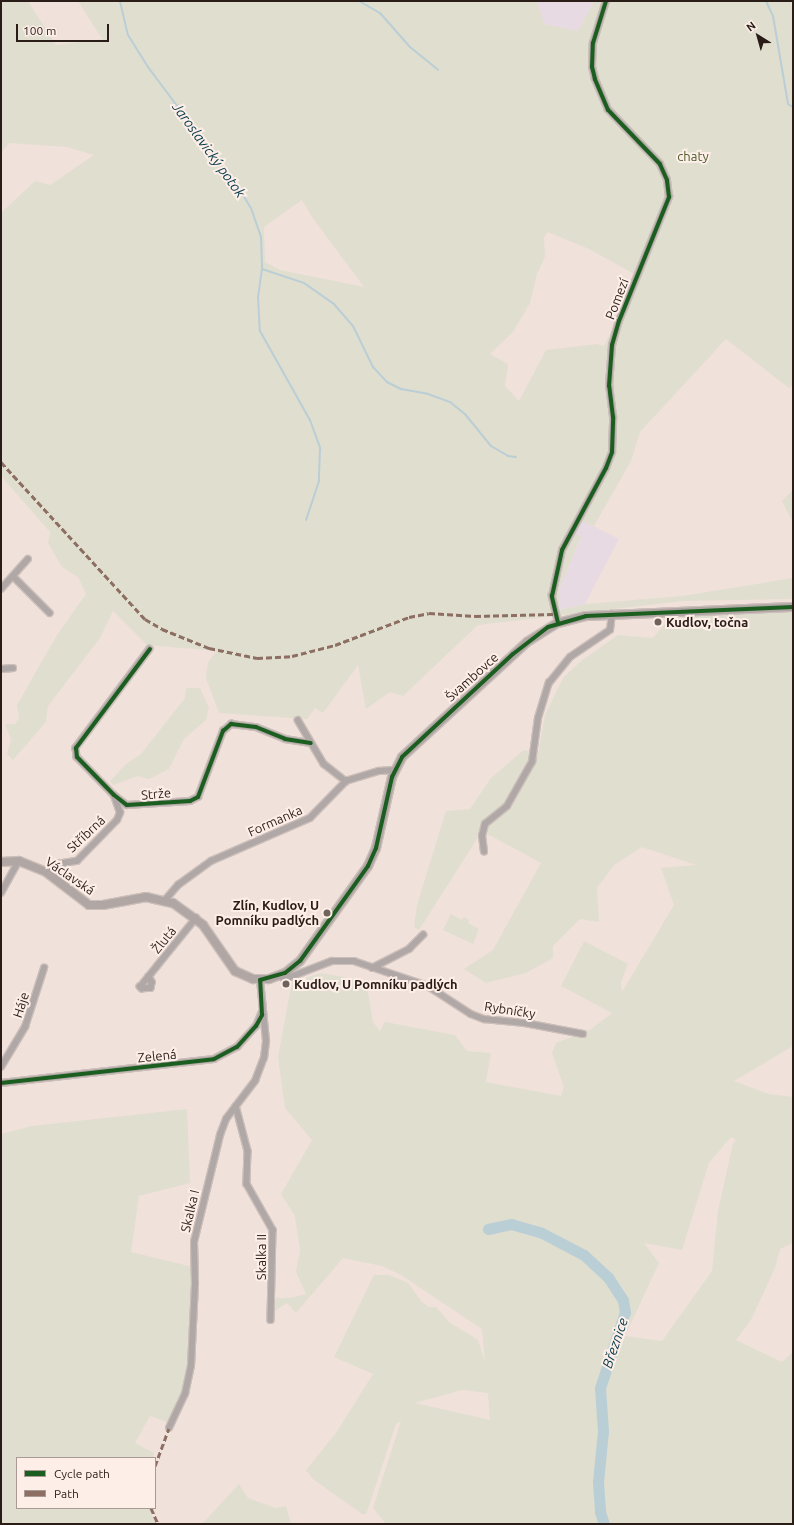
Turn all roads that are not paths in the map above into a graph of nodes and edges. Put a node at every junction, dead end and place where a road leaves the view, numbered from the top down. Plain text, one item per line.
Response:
1 (606, 1) edge
2 (28, 559) dead end
3 (13, 576) junction
4 (1, 589) edge
5 (793, 607) edge
6 (50, 614) dead end
7 (612, 614) junction
8 (558, 623) junction
9 (150, 649) dead end
10 (13, 668) dead end
11 (1, 669) edge
12 (298, 720) dead end
13 (311, 743) junction
14 (394, 770) junction
15 (346, 781) junction
16 (114, 795) junction
17 (484, 852) dead end
18 (19, 861) junction
19 (1, 862) edge
20 (46, 872) junction
21 (1, 893) edge
22 (165, 900) junction
23 (196, 918) junction
24 (423, 935) dead end
25 (44, 968) dead end
26 (372, 968) junction
27 (279, 975) junction
28 (149, 976) dead end
29 (260, 980) junction
30 (263, 1010) junction
31 (583, 1034) dead end
32 (1, 1067) edge
33 (1, 1083) edge
34 (236, 1106) junction
35 (271, 1320) dead end
36 (169, 1428) dead end

1 - 8 street, Pomezí
2 - 3 street
3 - 4 street
3 - 6 street
5 - 7 street, Švambovce
7 - 8 street, Švambovce
7 - 17 street
8 - 14 street, Švambovce
9 - 16 street, Strže
10 - 11 street
12 - 13 street
13 - 15 street
13 - 16 street, Strže
14 - 15 street, Formanka
14 - 27 street, Švambovce
15 - 22 street, Formanka
16 - 20 street, Stříbrná
18 - 19 street, Václavská
18 - 20 street, Václavská
18 - 21 street
20 - 22 street, Václavská
22 - 23 street, Václavská
23 - 28 street, Žlutá
23 - 29 street, Václavská
24 - 26 street
25 - 32 street, Háje
26 - 27 street, Rybníčky
26 - 31 street, Rybníčky
27 - 29 street
29 - 30 street
30 - 33 street, Zelená
30 - 34 street, Skalka I
34 - 35 street, Skalka II
34 - 36 street, Skalka I

